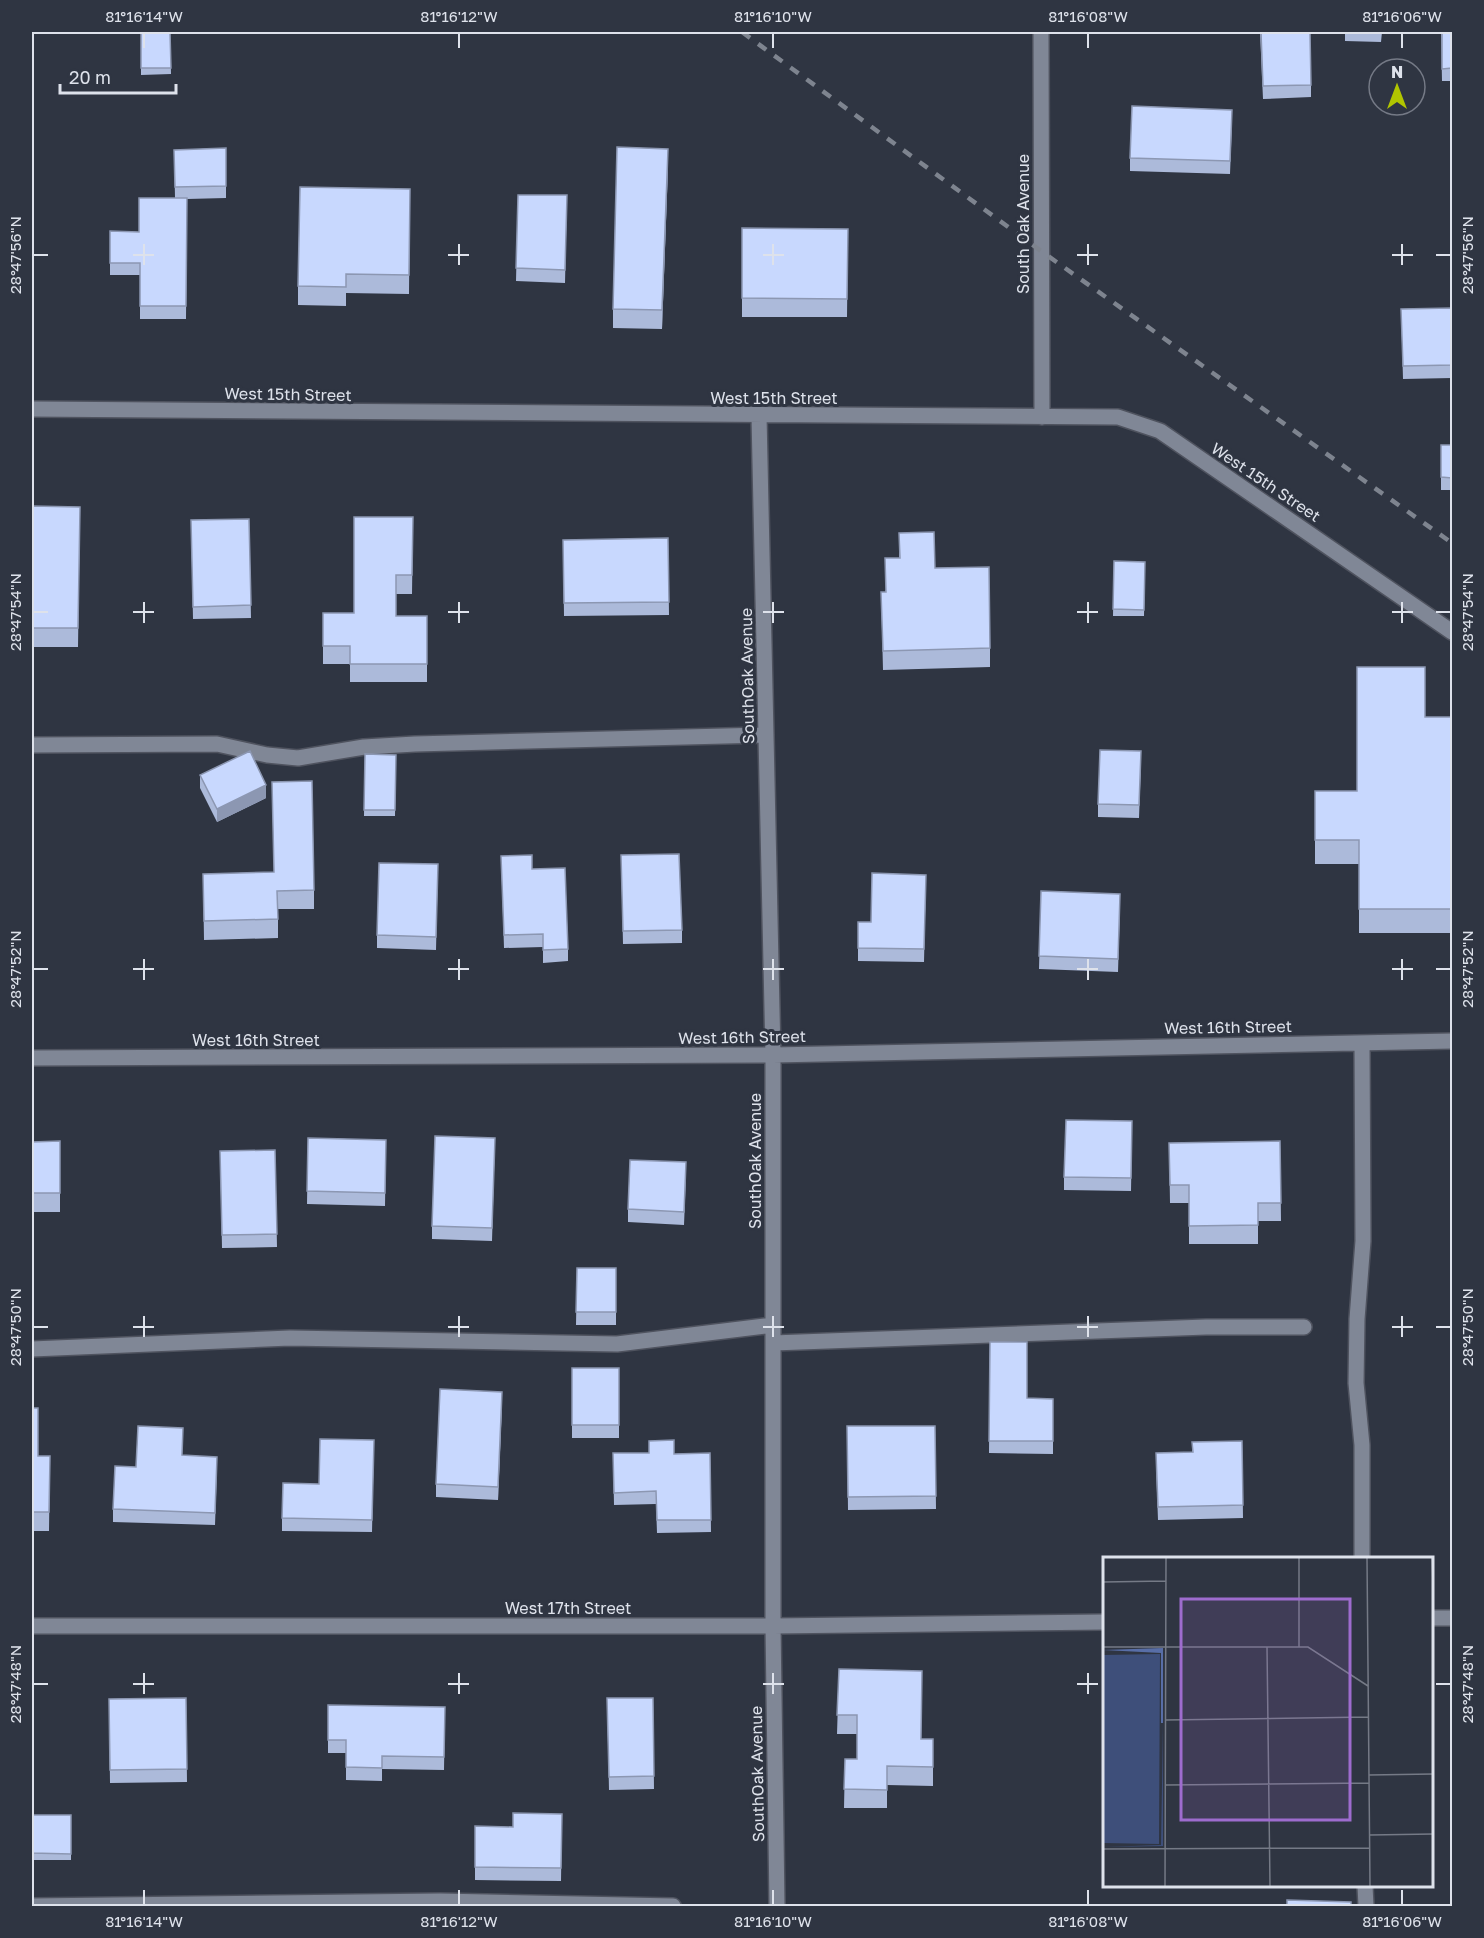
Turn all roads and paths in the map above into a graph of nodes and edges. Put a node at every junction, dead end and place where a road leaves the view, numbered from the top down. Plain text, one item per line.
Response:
1 (1041, 32) edge
2 (32, 410) edge
3 (759, 416) junction
4 (1042, 417) junction
5 (1452, 632) edge
6 (766, 735) junction
7 (32, 745) edge
8 (1452, 1041) edge
9 (1362, 1042) junction
10 (773, 1055) junction
11 (32, 1059) edge
12 (773, 1325) junction
13 (1304, 1327) dead end
14 (773, 1343) junction
15 (32, 1349) edge
16 (1362, 1557) edge
17 (1433, 1618) edge
18 (1452, 1618) edge
19 (1103, 1622) edge
20 (32, 1626) edge
21 (773, 1626) junction
22 (1365, 1887) edge
23 (32, 1906) edge
24 (674, 1906) edge
25 (777, 1906) edge
26 (1366, 1906) edge

1 - 4 street, South Oak Avenue
2 - 3 street, West 15th Street
3 - 4 street, West 15th Street
3 - 6 street, SouthOak Avenue
4 - 5 street, West 15th Street
6 - 7 street
6 - 10 street, SouthOak Avenue
8 - 9 street, West 16th Street
9 - 10 street, West 16th Street
9 - 16 street
10 - 11 street, West 16th Street
10 - 12 street, SouthOak Avenue
12 - 14 street, SouthOak Avenue
12 - 15 street
13 - 14 street
14 - 21 street, SouthOak Avenue
17 - 18 street
19 - 21 street, West 17th Street
20 - 21 street, West 17th Street
21 - 25 street, SouthOak Avenue
22 - 26 street
23 - 24 street

